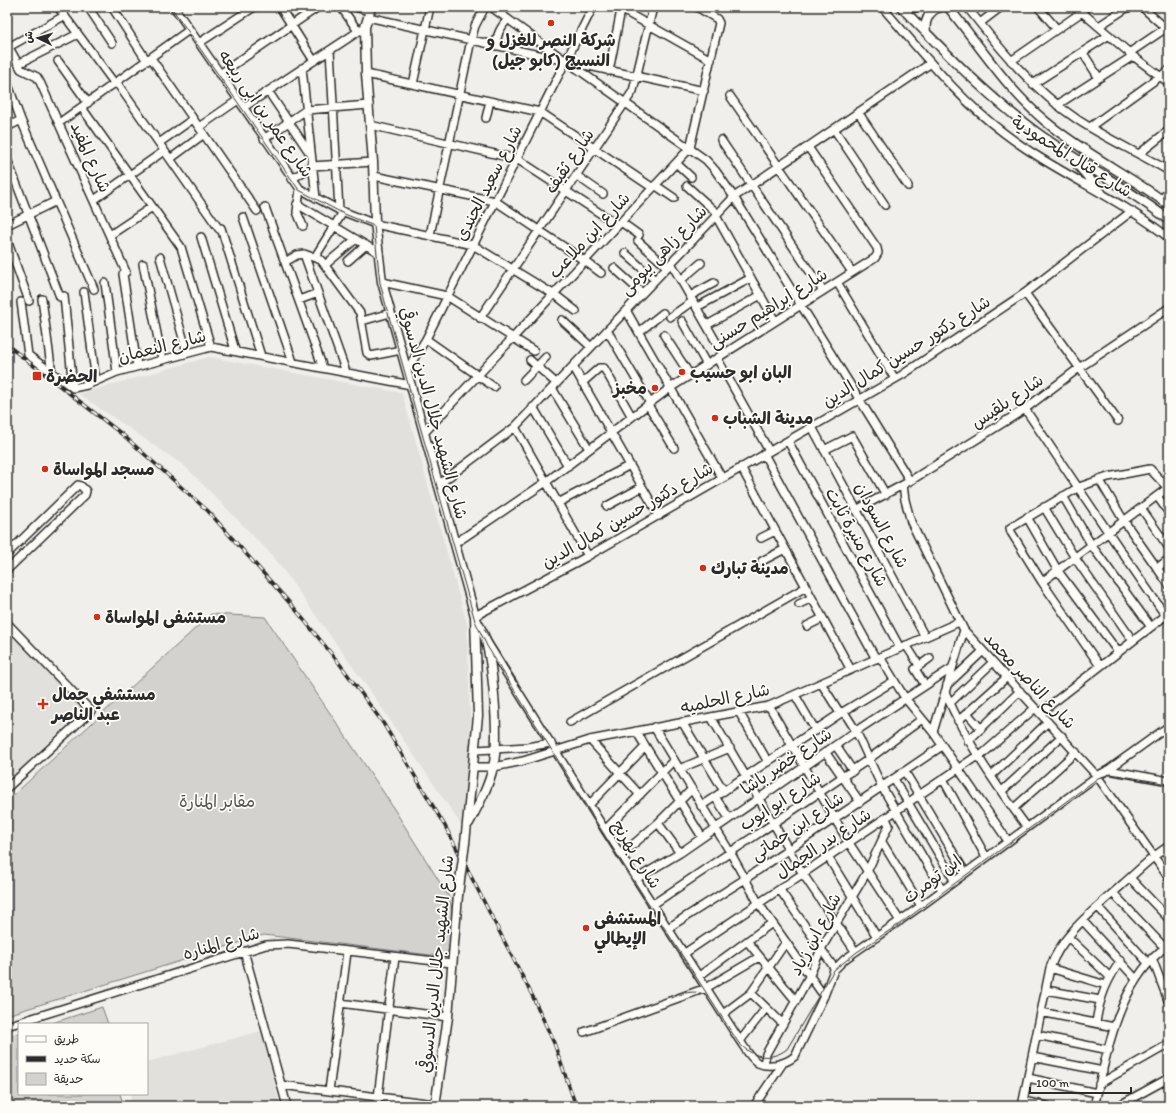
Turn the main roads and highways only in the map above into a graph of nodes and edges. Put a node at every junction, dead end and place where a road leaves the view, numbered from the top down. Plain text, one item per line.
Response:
1 (357, 7) edge
2 (901, 7) edge
3 (916, 7) edge
4 (941, 7) edge
5 (948, 7) edge
6 (370, 12) edge
7 (926, 32) junction
8 (1071, 156) junction
9 (1169, 191) edge
10 (1101, 192) road end
11 (1166, 202) edge
12 (1169, 220) edge
13 (475, 616) junction
14 (468, 825) junction
15 (435, 1105) edge

1 - 6 main road
2 - 3 main road
2 - 7 main road
4 - 7 main road
5 - 11 main road
6 - 13 main road, شارع الشهيد جلال الدين الدسوقي
7 - 8 main road
8 - 10 main road
8 - 12 main road
9 - 11 main road
13 - 14 main road, شارع الشهيد جلال الدين الدسوقي
13 - 14 main road, شارع الشهيد جلال الدين الدسوقي
14 - 15 main road, شارع الشهيد جلال الدين الدسوقي, bridge

